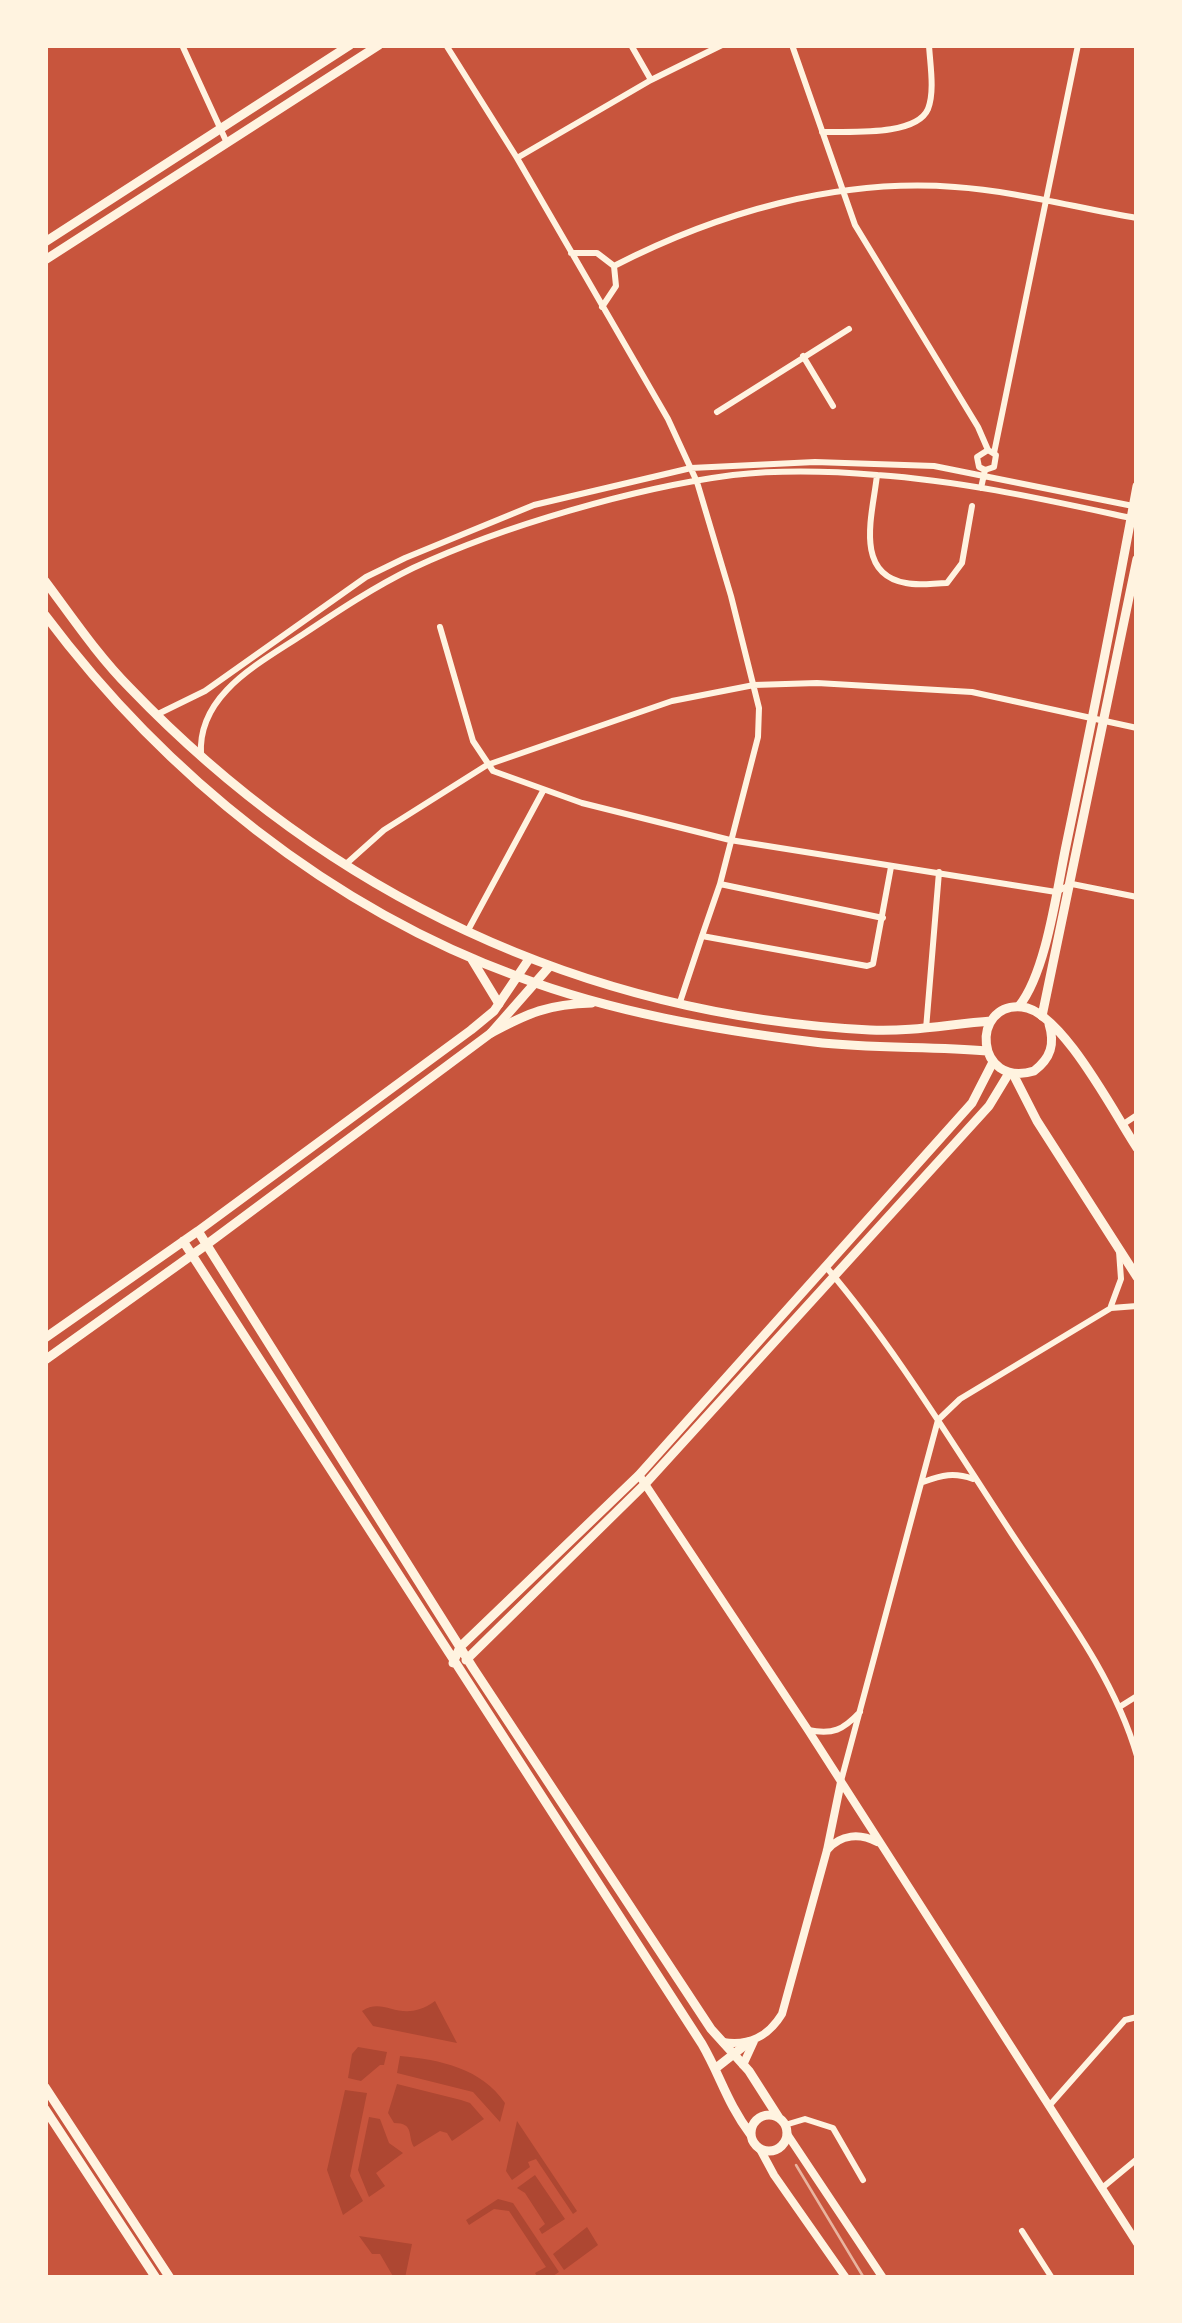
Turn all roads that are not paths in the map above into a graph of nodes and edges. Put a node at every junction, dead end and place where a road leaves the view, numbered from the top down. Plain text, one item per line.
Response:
1 (182, 45) edge
2 (350, 45) edge
3 (379, 45) edge
4 (446, 45) edge
5 (631, 45) edge
6 (722, 45) edge
7 (792, 45) edge
8 (929, 45) edge
9 (1078, 45) edge
10 (651, 80) junction
11 (220, 130) junction
12 (822, 132) junction
13 (227, 143) junction
14 (517, 158) junction
15 (841, 191) junction
16 (1048, 203) junction
17 (1137, 218) edge
18 (45, 242) edge
19 (571, 253) junction
20 (45, 260) edge
21 (614, 266) junction
22 (602, 307) junction
23 (849, 329) dead end
24 (803, 356) junction
25 (833, 406) dead end
26 (717, 412) dead end
27 (991, 451) junction
28 (691, 468) junction
29 (984, 473) junction
30 (878, 475) junction
31 (697, 482) junction
32 (1137, 486) edge
33 (981, 488) junction
34 (972, 506) dead end
35 (1135, 507) edge
36 (1134, 519) edge
37 (1137, 559) edge
38 (45, 581) edge
39 (313, 613) junction
40 (45, 615) edge
41 (320, 623) junction
42 (440, 627) dead end
43 (754, 685) junction
44 (156, 714) junction
45 (1092, 718) junction
46 (1106, 722) junction
47 (1137, 728) edge
48 (201, 756) junction
49 (487, 765) junction
50 (543, 791) junction
51 (730, 840) junction
52 (344, 866) junction
53 (891, 867) junction
54 (940, 872) junction
55 (720, 884) junction
56 (1072, 884) junction
57 (1056, 892) junction
58 (1137, 897) edge
59 (883, 918) junction
60 (467, 932) junction
61 (702, 936) junction
62 (469, 956) junction
63 (529, 959) junction
64 (549, 966) junction
65 (518, 977) junction
66 (536, 983) junction
67 (601, 1002) junction
68 (680, 1002) junction
69 (1019, 1006) junction
70 (496, 1008) junction
71 (504, 1018) junction
72 (1046, 1020) junction
73 (991, 1022) junction
74 (926, 1029) junction
75 (491, 1033) junction
76 (987, 1051) junction
77 (993, 1062) junction
78 (1011, 1073) junction
79 (1137, 1115) edge
80 (1122, 1125) junction
81 (337, 1128) junction
82 (347, 1140) junction
83 (1137, 1148) edge
84 (198, 1231) junction
85 (183, 1242) junction
86 (206, 1246) junction
87 (1118, 1247) junction
88 (192, 1256) junction
89 (827, 1268) junction
90 (834, 1277) junction
91 (1137, 1277) edge
92 (1137, 1306) edge
93 (1111, 1308) junction
94 (45, 1338) edge
95 (45, 1360) edge
96 (938, 1420) junction
97 (642, 1479) junction
98 (976, 1480) junction
99 (922, 1482) junction
100 (460, 1647) junction
101 (467, 1659) junction
102 (453, 1663) junction
103 (1137, 1696) edge
104 (1121, 1706) junction
105 (861, 1712) junction
106 (808, 1730) junction
107 (1137, 1756) edge
108 (841, 1782) junction
109 (882, 1844) junction
110 (827, 1850) junction
111 (1137, 2017) edge
112 (719, 2041) junction
113 (751, 2042) junction
114 (730, 2053) junction
115 (743, 2065) junction
116 (716, 2068) junction
117 (45, 2087) edge
118 (1049, 2106) junction
119 (45, 2109) edge
120 (784, 2125) junction
121 (750, 2135) junction
122 (760, 2149) junction
123 (1137, 2159) edge
124 (863, 2180) dead end
125 (1102, 2188) junction
126 (1022, 2232) dead end
127 (1137, 2243) edge
128 (156, 2278) edge
129 (170, 2278) edge
130 (846, 2278) edge
131 (883, 2278) edge
132 (1052, 2278) edge

1 - 11 street
2 - 11 main road
3 - 13 main road
4 - 14 street
5 - 10 street
6 - 10 street
7 - 12 street
8 - 12 street
9 - 16 street
10 - 14 street
11 - 13 street
11 - 18 main road
12 - 15 street
13 - 20 main road
14 - 19 street
15 - 16 street
15 - 21 street
15 - 27 street
16 - 17 street
16 - 27 street
19 - 21 street
19 - 22 street
21 - 22 street
22 - 28 street
23 - 24 street
24 - 25 street
24 - 26 street
27 - 29 street
27 - 29 street
28 - 29 street
28 - 31 street
28 - 39 street
29 - 33 street
29 - 35 street
30 - 31 street
30 - 33 street
30 - 34 street
31 - 41 street
31 - 43 street
32 - 35 main road
33 - 36 street
35 - 36 main road
36 - 45 main road
37 - 46 main road
38 - 44 main road
39 - 41 street
39 - 44 street
40 - 62 main road
41 - 48 street
42 - 49 street
43 - 45 street
43 - 49 street
43 - 51 street
44 - 48 main road
45 - 46 street
45 - 57 main road
46 - 47 street
46 - 56 main road
48 - 52 main road
49 - 50 street
49 - 52 street
50 - 51 street
50 - 60 street
51 - 53 street
51 - 55 street
52 - 60 main road
53 - 54 street
53 - 59 street
54 - 57 street
54 - 74 street
55 - 59 street
55 - 61 street
56 - 57 street
56 - 58 street
56 - 72 main road
57 - 69 main road
59 - 61 street
60 - 63 main road
61 - 68 street
62 - 65 main road
62 - 70 main road
63 - 64 main road
63 - 65 main road
64 - 66 main road
64 - 68 main road
65 - 66 main road
65 - 70 main road
66 - 67 main road
66 - 71 main road
67 - 75 main road
67 - 76 main road
68 - 74 main road
69 - 72 main road
69 - 73 main road
70 - 71 main road
70 - 81 main road
71 - 75 main road
72 - 78 main road
72 - 80 main road
73 - 74 main road
73 - 76 main road
75 - 82 main road
76 - 77 main road
77 - 78 main road
77 - 89 main road
78 - 87 main road
78 - 90 main road
79 - 80 street
80 - 83 main road
81 - 82 main road
81 - 84 main road
82 - 86 main road
84 - 85 main road
84 - 86 main road
85 - 88 main road
85 - 94 main road
86 - 88 main road
86 - 100 main road
87 - 91 main road
87 - 93 street
88 - 95 main road
88 - 102 main road
89 - 90 street
89 - 97 main road
90 - 96 street
90 - 97 main road
92 - 93 street
93 - 96 street
96 - 98 street
96 - 99 street
97 - 100 main road
97 - 101 main road
97 - 106 street
98 - 99 street
98 - 104 street
99 - 105 street
100 - 101 main road
100 - 102 main road
101 - 102 main road
101 - 112 main road
102 - 116 main road
103 - 104 street
104 - 107 street
105 - 106 street
105 - 108 street
106 - 108 street
108 - 109 street
108 - 110 street
109 - 110 street
109 - 118 street
110 - 113 street
111 - 118 street
112 - 113 street
112 - 114 main road
113 - 114 main road
113 - 115 street
114 - 115 main road
114 - 116 main road
115 - 120 main road
116 - 121 main road
117 - 129 main road
118 - 125 street
119 - 128 main road
120 - 121 main road
120 - 122 main road
120 - 124 street
120 - 131 street
121 - 122 main road
122 - 130 street
123 - 125 street
125 - 127 street
126 - 132 street

